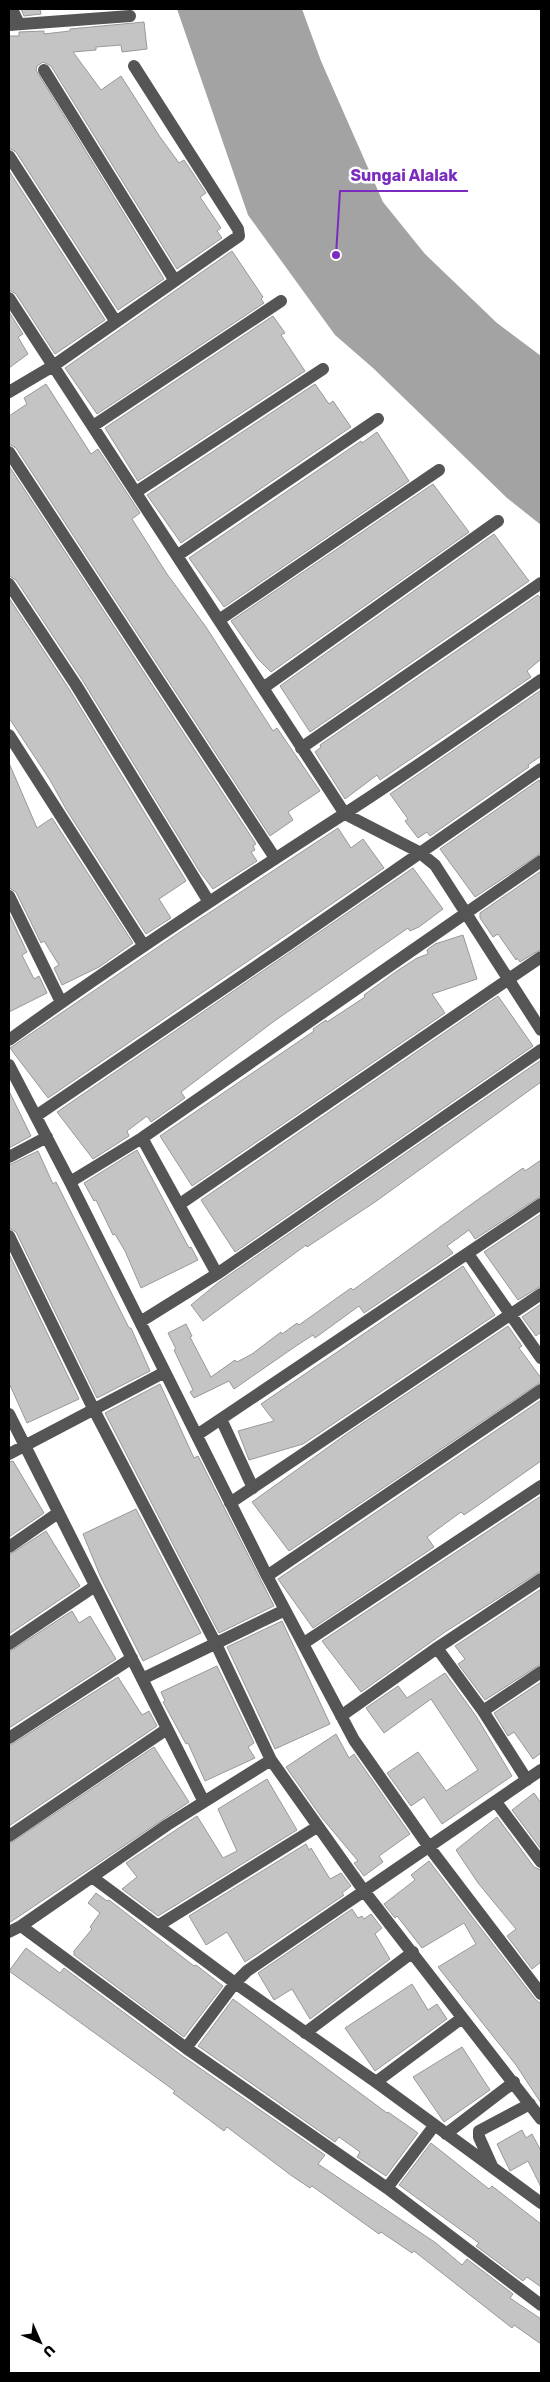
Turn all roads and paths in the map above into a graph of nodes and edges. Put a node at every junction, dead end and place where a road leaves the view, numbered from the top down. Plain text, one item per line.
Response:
1 (12, 9) edge
2 (130, 16) dead end
3 (14, 24) edge
4 (134, 66) dead end
5 (44, 70) dead end
6 (9, 156) edge
7 (175, 281) junction
8 (9, 298) edge
9 (281, 301) dead end
10 (116, 322) junction
11 (53, 366) junction
12 (323, 369) dead end
13 (9, 392) edge
14 (378, 419) dead end
15 (93, 426) junction
16 (9, 452) edge
17 (439, 470) dead end
18 (136, 492) junction
19 (498, 521) dead end
20 (178, 556) junction
21 (541, 583) edge
22 (9, 584) edge
23 (220, 620) junction
24 (541, 680) edge
25 (263, 688) junction
26 (9, 735) edge
27 (301, 748) junction
28 (541, 769) edge
29 (345, 814) junction
30 (419, 852) junction
31 (274, 858) junction
32 (541, 861) edge
33 (9, 896) edge
34 (209, 902) junction
35 (467, 912) junction
36 (144, 946) junction
37 (541, 957) edge
38 (510, 980) junction
39 (61, 1002) junction
40 (541, 1030) edge
41 (9, 1040) edge
42 (541, 1050) edge
43 (9, 1065) edge
44 (36, 1116) junction
45 (47, 1137) junction
46 (142, 1138) junction
47 (9, 1157) edge
48 (70, 1182) junction
49 (180, 1204) junction
50 (541, 1204) edge
51 (9, 1236) edge
52 (468, 1254) junction
53 (217, 1274) junction
54 (541, 1294) edge
55 (511, 1314) junction
56 (140, 1322) junction
57 (541, 1358) edge
58 (165, 1372) junction
59 (541, 1390) edge
60 (94, 1410) junction
61 (9, 1414) edge
62 (221, 1419) junction
63 (196, 1435) junction
64 (24, 1444) junction
65 (9, 1454) edge
66 (541, 1486) edge
67 (253, 1488) junction
68 (230, 1503) junction
69 (58, 1513) junction
70 (9, 1548) edge
71 (267, 1576) junction
72 (541, 1579) edge
73 (95, 1586) junction
74 (285, 1610) junction
75 (304, 1643) junction
76 (9, 1644) edge
77 (216, 1644) junction
78 (437, 1648) junction
79 (132, 1658) junction
80 (541, 1672) edge
81 (142, 1679) junction
82 (483, 1711) junction
83 (341, 1716) junction
84 (167, 1729) junction
85 (9, 1738) edge
86 (271, 1760) junction
87 (541, 1770) edge
88 (527, 1780) junction
89 (204, 1802) junction
90 (496, 1802) junction
91 (317, 1827) junction
92 (9, 1836) edge
93 (429, 1847) junction
94 (541, 1862) edge
95 (92, 1877) junction
96 (364, 1891) junction
97 (159, 1925) junction
98 (21, 1926) junction
99 (9, 1932) edge
100 (413, 1952) junction
101 (235, 1984) junction
102 (541, 1994) edge
103 (462, 2018) junction
104 (305, 2033) junction
105 (186, 2048) junction
106 (376, 2082) junction
107 (514, 2082) junction
108 (530, 2104) junction
109 (541, 2119) edge
110 (434, 2126) junction
111 (446, 2134) junction
112 (492, 2168) junction
113 (387, 2188) junction
114 (541, 2203) edge
115 (541, 2304) edge

1 - 3 street
2 - 3 street
4 - 7 street
5 - 7 street
6 - 10 street
7 - 10 street
8 - 11 street
9 - 15 street
10 - 11 street
11 - 13 street
11 - 15 street
12 - 18 street
14 - 20 street
15 - 18 street
16 - 31 street
17 - 23 street
18 - 20 street
19 - 25 street
20 - 23 street
21 - 27 street
22 - 34 street
23 - 25 street
24 - 29 street
25 - 27 street
26 - 36 street
27 - 29 street
28 - 30 street
29 - 30 street
29 - 31 street
30 - 35 street
30 - 44 street
31 - 34 street
32 - 35 street
33 - 39 street
34 - 36 street
35 - 38 street
35 - 46 street
36 - 39 street
37 - 38 street
38 - 40 street
38 - 49 street
39 - 41 street
42 - 53 street
43 - 44 street
44 - 45 street
45 - 47 street
45 - 48 street
46 - 48 street
46 - 49 street
48 - 56 street
49 - 53 street
50 - 52 street
51 - 60 street
52 - 55 street
52 - 62 street
53 - 56 street
54 - 55 street
55 - 57 street
55 - 67 street
56 - 58 street
58 - 60 street
58 - 63 street
59 - 71 street
60 - 64 street
60 - 77 street
61 - 64 street
62 - 63 street
62 - 67 street
63 - 68 street
64 - 65 street
64 - 69 street
66 - 75 street
67 - 68 street
68 - 71 street
69 - 70 street
69 - 73 street
71 - 74 street
72 - 78 street
73 - 76 street
73 - 79 street
74 - 75 street
74 - 77 street
75 - 83 street
77 - 81 street
77 - 86 street
78 - 82 street
78 - 83 street
79 - 81 street
79 - 85 street
80 - 82 street
81 - 84 street
82 - 88 street
83 - 93 street
84 - 89 street
84 - 92 street
86 - 89 street
86 - 91 street
87 - 88 street
88 - 90 street
89 - 95 street
90 - 93 street
90 - 94 street
91 - 96 street
91 - 97 street
93 - 96 street
93 - 102 street
95 - 97 street
95 - 98 street
96 - 100 street
96 - 101 street
97 - 101 street
98 - 99 street
98 - 105 street
100 - 103 street
100 - 104 street
101 - 104 street
101 - 105 street
103 - 106 street
103 - 107 street
104 - 106 street
105 - 113 street
106 - 110 street
107 - 108 street
107 - 111 street
108 - 109 street
108 - 112 street
110 - 111 street
110 - 113 street
111 - 112 street
112 - 114 street
113 - 115 street

